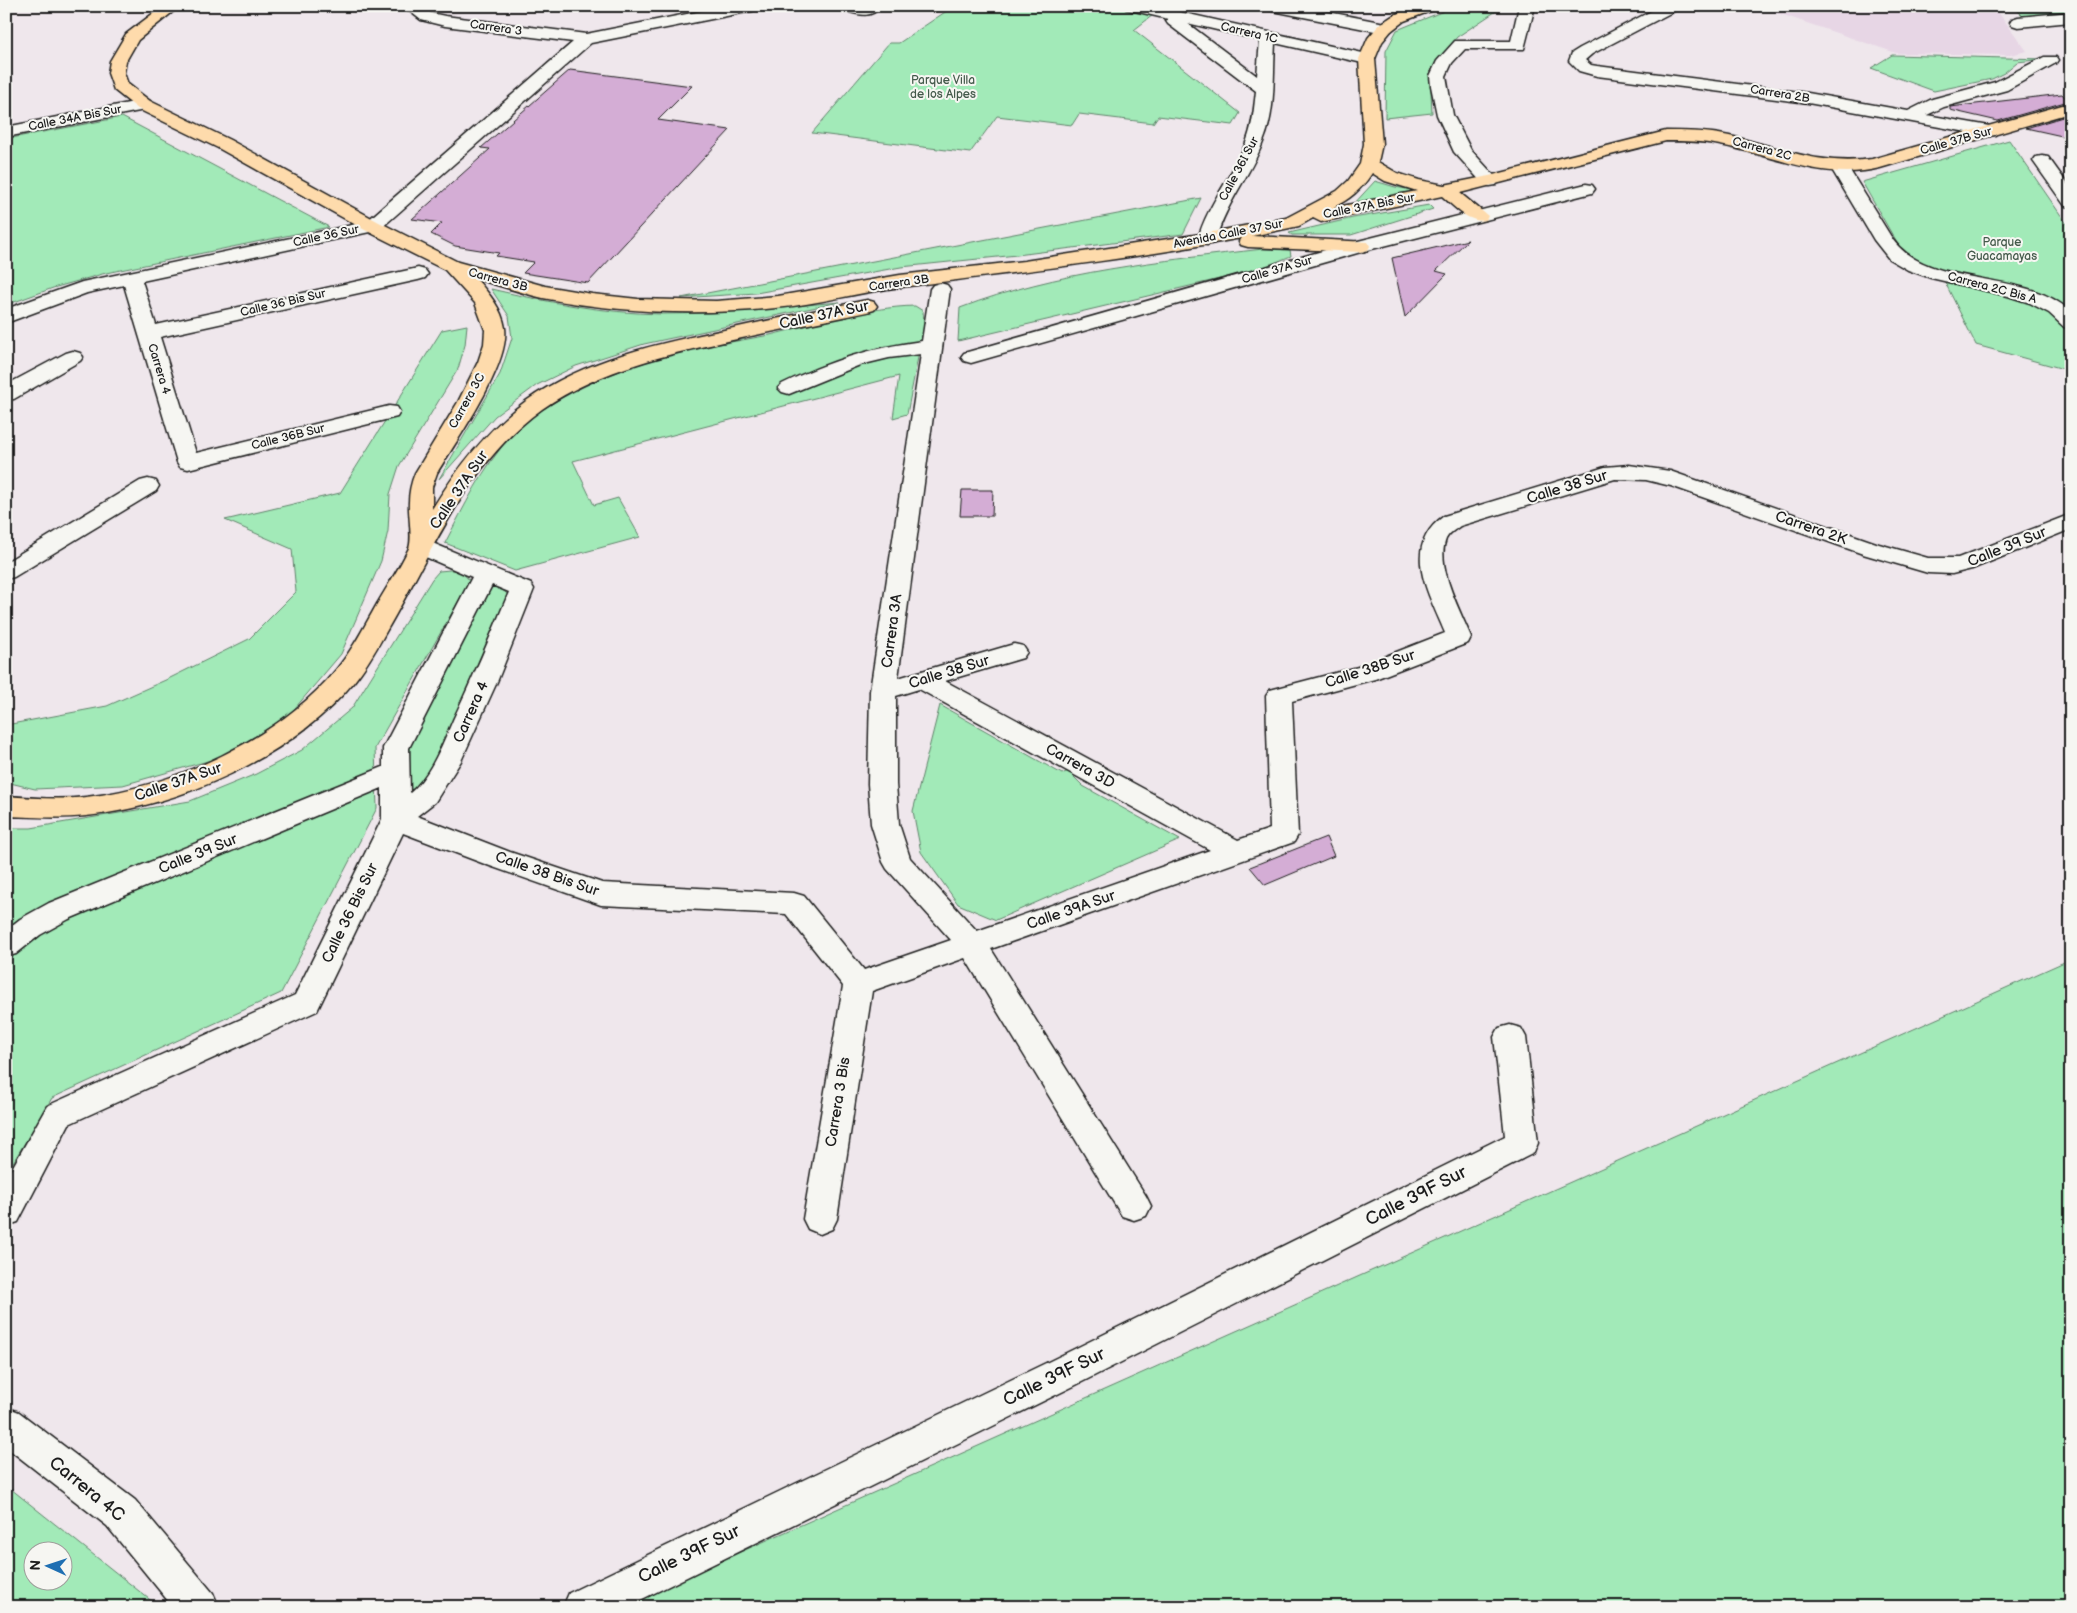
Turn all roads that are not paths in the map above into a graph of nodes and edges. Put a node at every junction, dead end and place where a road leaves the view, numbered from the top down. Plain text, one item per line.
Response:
1 (410, 6) edge
2 (752, 6) edge
3 (844, 6) edge
4 (1131, 6) edge
5 (1273, 6) edge
6 (1430, 6) edge
7 (1527, 6) edge
8 (1673, 6) edge
9 (174, 7) edge
10 (870, 9) edge
11 (1158, 12) junction
12 (2071, 18) edge
13 (2018, 22) dead end
14 (1385, 28) junction
15 (1268, 37) junction
16 (586, 39) junction
17 (1367, 59) junction
18 (2050, 60) dead end
19 (1264, 89) junction
20 (144, 104) junction
21 (2069, 109) edge
22 (1911, 116) junction
23 (1989, 131) junction
24 (6, 132) edge
25 (2042, 161) dead end
26 (1369, 164) junction
27 (1840, 168) junction
28 (1490, 181) junction
29 (1586, 189) dead end
30 (1446, 191) junction
31 (2071, 202) edge
32 (1479, 216) junction
33 (1292, 222) junction
34 (372, 226) junction
35 (1207, 239) junction
36 (1361, 246) junction
37 (451, 266) junction
38 (1024, 267) junction
39 (418, 274) dead end
40 (131, 277) junction
41 (940, 289) junction
42 (6, 317) edge
43 (2071, 323) edge
44 (148, 333) junction
45 (932, 346) junction
46 (73, 357) dead end
47 (971, 357) dead end
48 (789, 388) dead end
49 (6, 394) edge
50 (389, 412) dead end
51 (188, 462) joint
52 (1683, 484) joint
53 (148, 486) dead end
54 (2071, 521) edge
55 (422, 546) junction
56 (1941, 568) joint
57 (6, 572) edge
58 (486, 573) junction
59 (1459, 637) joint
60 (1014, 652) dead end
61 (924, 680) junction
62 (883, 691) junction
63 (396, 772) junction
64 (6, 806) edge
65 (396, 819) junction
66 (1284, 835) joint
67 (1236, 852) junction
68 (972, 944) junction
69 (6, 946) edge
70 (858, 984) junction
71 (1510, 1037) dead end
72 (1134, 1206) dead end
73 (6, 1212) edge
74 (820, 1219) dead end
75 (6, 1424) edge
76 (199, 1607) edge
77 (584, 1607) edge

1 - 16 street, Carrera 3
2 - 16 street
3 - 10 street
4 - 11 street, Carrera 1C
5 - 14 street
6 - 14 main road, Avenida Calle 37 Sur
7 - 28 street
8 - 22 street, Carrera 2B
9 - 20 main road, Carrera 3B
11 - 15 street, Carrera 1C
11 - 19 street
12 - 13 street
14 - 17 main road, Avenida Calle 37 Sur
15 - 17 street, Carrera 1C
15 - 19 street, Calle 36I Sur
16 - 34 street, Calle 36 Sur
17 - 26 main road, Avenida Calle 37 Sur
18 - 22 street
19 - 35 street, Calle 36I Sur
20 - 24 street, Calle 34A Bis Sur
20 - 34 main road, Carrera 3B
21 - 23 main road, Calle 37B Sur
22 - 23 street, Carrera 2B
23 - 27 main road, Calle 37B Sur
25 - 31 street
26 - 30 main road
26 - 33 main road, Avenida Calle 37 Sur
27 - 28 main road, Carrera 2C
27 - 43 street, Carrera 2C Bis A
28 - 30 main road
29 - 32 street, Calle 37A Sur
30 - 32 main road
30 - 33 main road, Calle 37A Bis Sur
32 - 36 street, Calle 37A Sur
33 - 35 main road, Avenida Calle 37 Sur
34 - 37 main road, Carrera 3B
34 - 40 street, Calle 36 Sur
35 - 36 main road
35 - 38 main road, Avenida Calle 37 Sur
36 - 47 street, Calle 37A Sur
37 - 38 main road, Carrera 3B
37 - 55 main road, Carrera 3C
38 - 41 main road, Calle 37A Sur
39 - 44 street, Calle 36 Bis Sur
40 - 42 street, Calle 36 Sur
40 - 44 street, Carrera 4
41 - 45 street, Carrera 3A
41 - 55 main road, Calle 37A Sur
44 - 51 street, Carrera 4
45 - 48 street
45 - 62 street, Carrera 3A
46 - 49 street
50 - 51 street, Calle 36B Sur
52 - 56 street, Carrera 2K
52 - 59 street, Calle 38 Sur
53 - 57 street
54 - 56 street, Calle 39 Sur
55 - 58 street
55 - 64 main road, Calle 37A Sur
58 - 63 street, Calle 36 Bis Sur
58 - 65 street, Carrera 4
59 - 66 street, Calle 38B Sur
60 - 61 street, Calle 38 Sur
61 - 62 street, Calle 38 Sur
61 - 67 street, Carrera 3D
62 - 68 street, Carrera 3A
63 - 65 street, Calle 36 Bis Sur
63 - 69 street, Calle 39 Sur
65 - 70 street, Calle 38 Bis Sur
65 - 73 street, Calle 36 Bis Sur
66 - 67 street, Calle 39A Sur
67 - 68 street, Calle 39A Sur
68 - 70 street, Calle 39A Sur
68 - 72 street, Carrera 3A
70 - 74 street, Carrera 3 Bis
71 - 77 street, Calle 39F Sur
75 - 76 street, Carrera 4C

